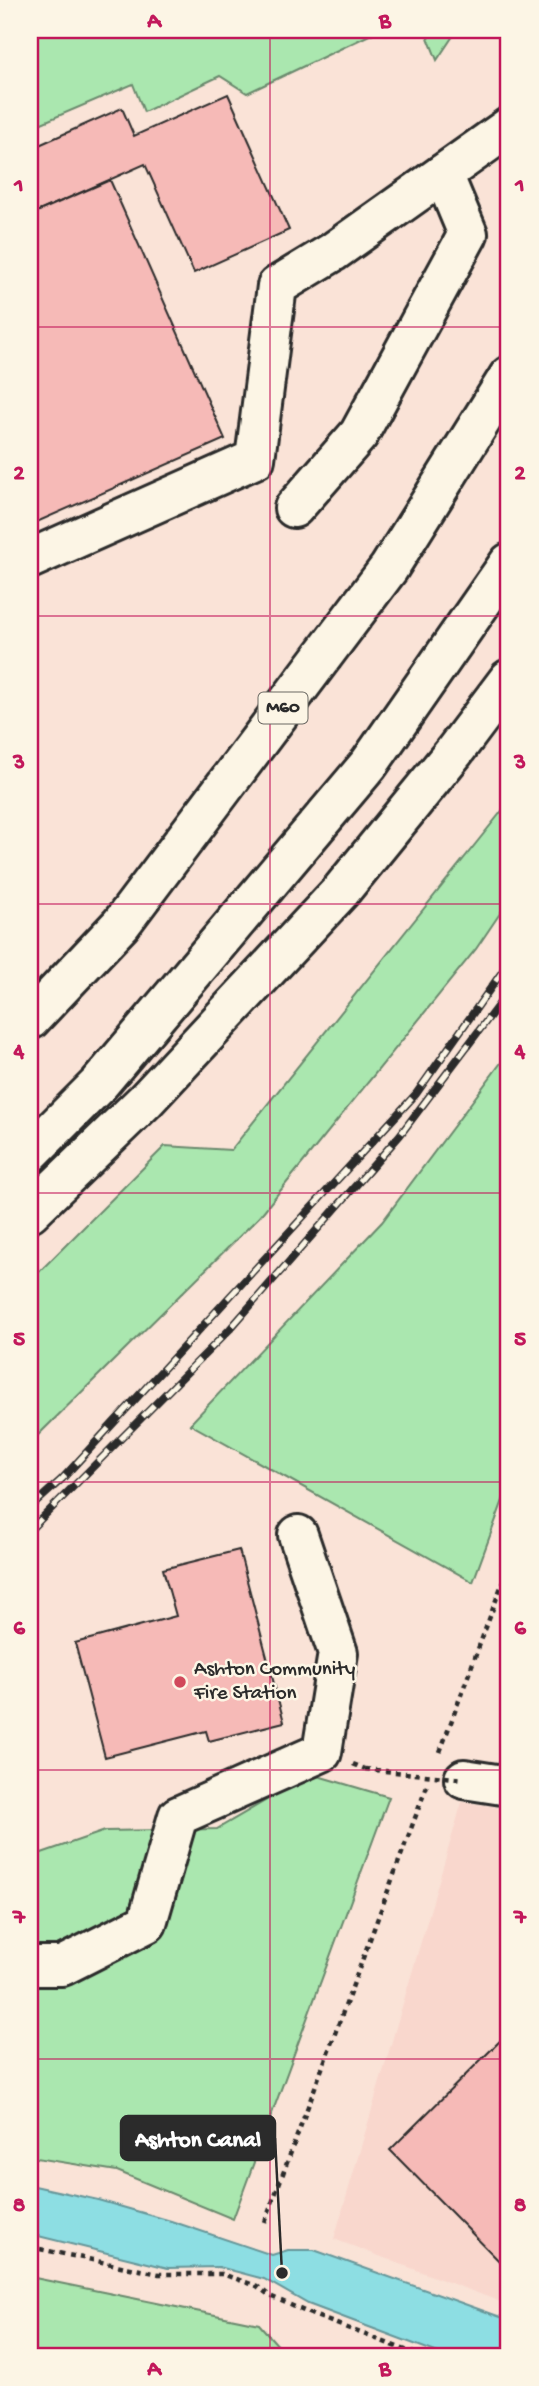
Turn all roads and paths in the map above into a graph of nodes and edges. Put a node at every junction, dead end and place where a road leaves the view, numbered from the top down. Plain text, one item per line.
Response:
1 (509, 127) edge
2 (443, 174) junction
3 (509, 376) edge
4 (294, 508) dead end
5 (30, 559) edge
6 (509, 563) edge
7 (509, 679) edge
8 (30, 1020) edge
9 (30, 1153) edge
10 (30, 1212) edge
11 (298, 1535) dead end
12 (509, 1565) edge
13 (365, 1769) dead end
14 (445, 1769) junction
15 (509, 1786) edge
16 (30, 1966) edge
17 (265, 2222) dead end
18 (30, 2247) edge
19 (421, 2356) edge

1 - 2 main road
2 - 4 main road
2 - 5 main road
3 - 8 main road, M60
6 - 9 main road
7 - 10 main road
11 - 16 main road
12 - 14 path
13 - 14 path, bridge
14 - 15 main road
14 - 17 path
18 - 19 path

